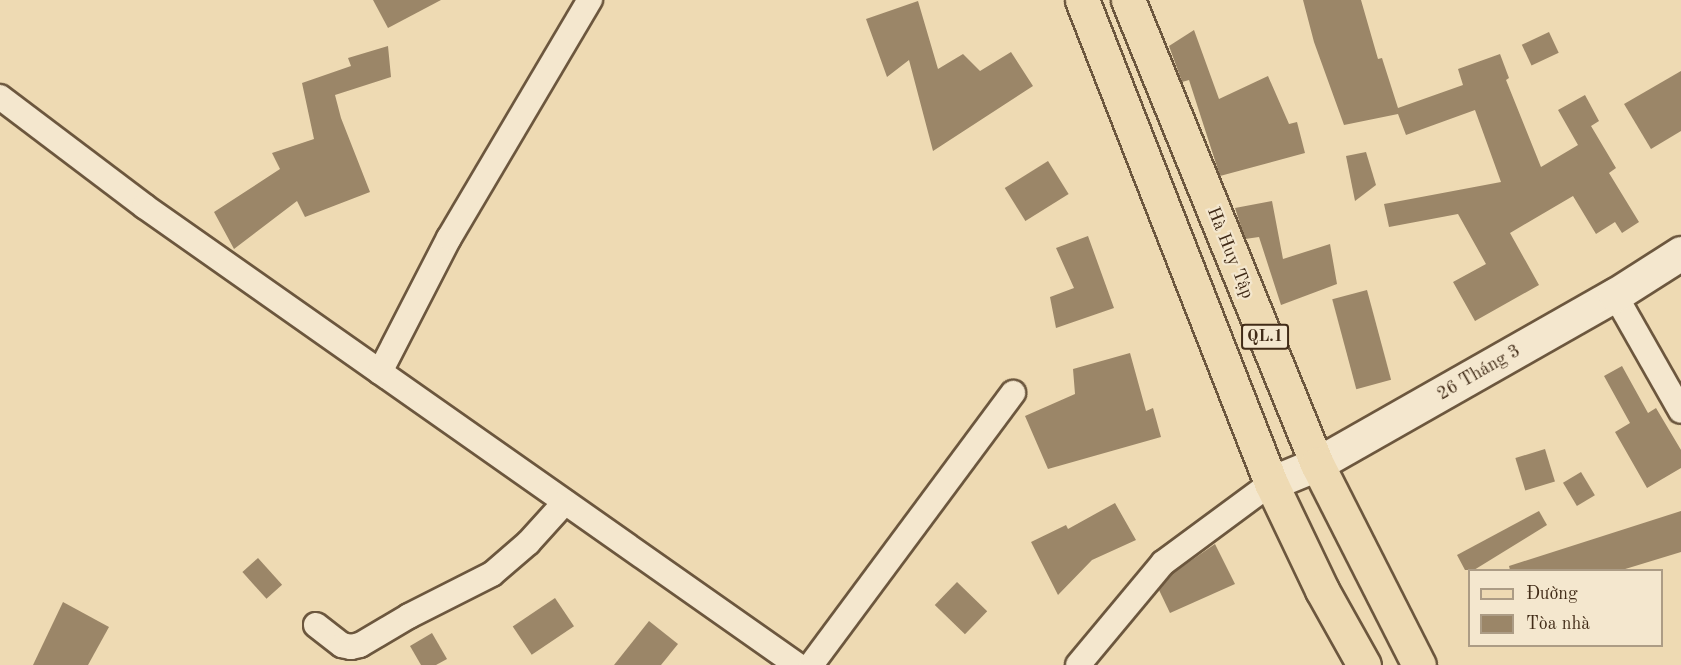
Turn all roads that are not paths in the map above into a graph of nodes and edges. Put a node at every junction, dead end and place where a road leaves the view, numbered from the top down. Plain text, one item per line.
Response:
1 (590, 0) edge
2 (1082, 0) edge
3 (1128, 0) edge
4 (0, 97) edge
5 (1681, 253) edge
6 (1615, 295) junction
7 (380, 372) junction
8 (1013, 393) dead end
9 (1681, 411) edge
10 (1317, 464) junction
11 (1271, 483) junction
12 (565, 502) junction
13 (316, 624) dead end
14 (797, 665) edge
15 (811, 665) edge
16 (1078, 665) edge
17 (1364, 665) edge
18 (1419, 665) edge

1 - 7 street
2 - 11 main road, QL.1
3 - 10 main road, Hà Huy Tập / QL.1
4 - 7 street
5 - 6 street, 26 Tháng 3
6 - 9 street
6 - 10 street, 26 Tháng 3
7 - 12 street
8 - 15 street
10 - 11 street, 26 Tháng 3
10 - 18 main road, Hà Huy Tập / QL.1
11 - 16 street
11 - 17 main road, QL.1
12 - 13 street
12 - 14 street

